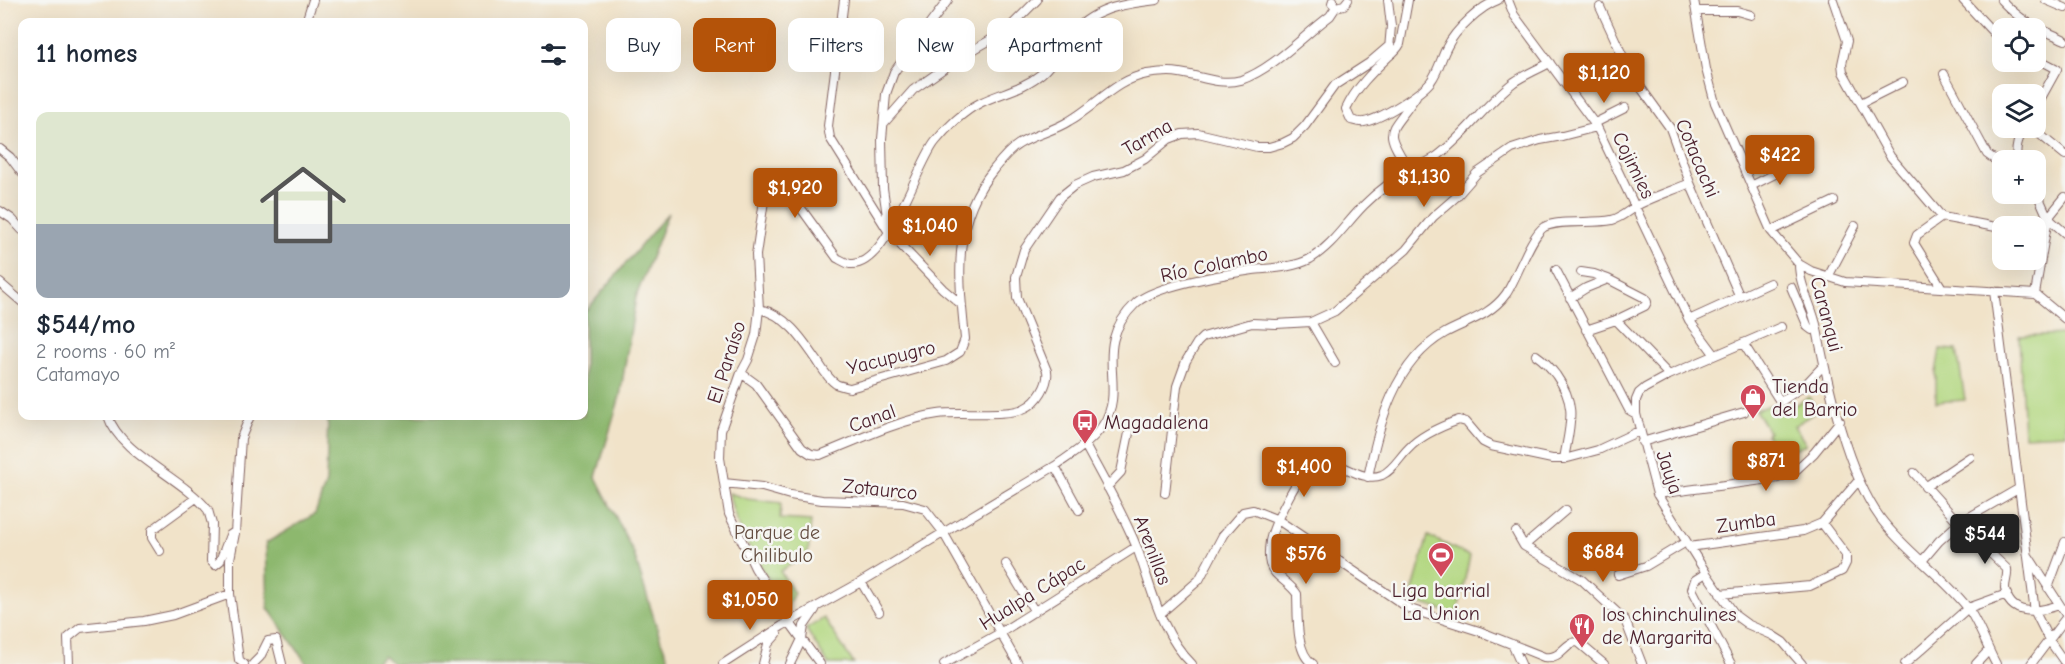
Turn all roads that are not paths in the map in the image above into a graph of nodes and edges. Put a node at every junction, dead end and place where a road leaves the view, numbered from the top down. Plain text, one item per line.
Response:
1 (313, 0) edge
2 (844, 0) edge
3 (948, 0) edge
4 (1037, 0) edge
5 (1157, 0) edge
6 (1348, 0) edge
7 (1388, 0) edge
8 (1408, 0) edge
9 (1497, 0) edge
10 (1508, 0) edge
11 (1694, 0) edge
12 (1833, 0) edge
13 (1963, 0) edge
14 (2001, 0) edge
15 (2046, 0) edge
16 (1334, 4) edge
17 (1600, 7) dead end
18 (2065, 8) edge
19 (1696, 11) junction
20 (1751, 15) dead end
21 (307, 18) edge
22 (1992, 31) edge
23 (2065, 40) edge
24 (1390, 45) junction
25 (1389, 57) junction
26 (1550, 63) junction
27 (2046, 63) edge
28 (1944, 74) dead end
29 (1903, 82) dead end
30 (2046, 89) edge
31 (1419, 92) junction
32 (1861, 103) junction
33 (1625, 108) dead end
34 (883, 124) junction
35 (1596, 125) junction
36 (2045, 138) edge
37 (0, 149) edge
38 (2065, 154) edge
39 (1992, 158) edge
40 (1797, 163) dead end
41 (18, 168) edge
42 (1410, 171) junction
43 (1690, 183) junction
44 (1751, 186) junction
45 (2065, 197) edge
46 (1834, 201) dead end
47 (2042, 204) edge
48 (1636, 206) junction
49 (0, 211) edge
50 (1942, 217) junction
51 (2048, 218) junction
52 (18, 226) edge
53 (1856, 226) dead end
54 (1992, 226) edge
55 (1771, 231) junction
56 (2065, 233) edge
57 (890, 234) junction
58 (1799, 264) junction
59 (1556, 270) dead end
60 (1581, 272) dead end
61 (1828, 277) junction
62 (1608, 279) junction
63 (0, 283) edge
64 (1770, 283) dead end
65 (1791, 287) dead end
66 (1942, 288) junction
67 (1994, 291) junction
68 (2035, 294) junction
69 (1739, 295) junction
70 (1569, 298) junction
71 (18, 299) edge
72 (962, 305) junction
73 (759, 309) junction
74 (2065, 319) edge
75 (1616, 320) junction
76 (1689, 320) junction
77 (1311, 322) junction
78 (1781, 327) dead end
79 (1817, 328) junction
80 (1586, 330) junction
81 (1743, 343) junction
82 (1536, 355) dead end
83 (1715, 355) junction
84 (1335, 363) dead end
85 (1824, 365) junction
86 (741, 374) junction
87 (1669, 375) junction
88 (1043, 388) joint
89 (1744, 412) dead end
90 (1636, 414) junction
91 (110, 420) edge
92 (248, 420) edge
93 (1840, 422) junction
94 (1639, 431) junction
95 (1129, 434) dead end
96 (1642, 442) junction
97 (1085, 445) junction
98 (1970, 457) dead end
99 (1564, 459) junction
100 (1055, 466) junction
101 (1914, 473) dead end
102 (1368, 477) junction
103 (1859, 480) junction
104 (724, 483) junction
105 (1107, 487) junction
106 (1925, 487) junction
107 (2018, 489) junction
108 (1165, 492) dead end
109 (1657, 494) junction
110 (196, 498) junction
111 (1079, 510) dead end
112 (1566, 510) dead end
113 (1278, 520) junction
114 (1822, 523) junction
115 (1959, 523) junction
116 (235, 532) junction
117 (943, 532) junction
118 (1516, 532) dead end
119 (2065, 542) edge
120 (1688, 545) junction
121 (1524, 546) junction
122 (1136, 548) junction
123 (160, 551) dead end
124 (2027, 553) junction
125 (1922, 561) junction
126 (1006, 564) dead end
127 (1706, 573) junction
128 (1618, 575) dead end
129 (861, 582) junction
130 (2048, 588) junction
131 (230, 594) junction
132 (1720, 594) junction
133 (2007, 594) junction
134 (2059, 605) junction
135 (817, 606) junction
136 (1968, 608) junction
137 (879, 612) dead end
138 (1035, 612) junction
139 (2035, 612) junction
140 (2065, 613) edge
141 (1160, 614) junction
142 (2065, 619) edge
143 (786, 624) junction
144 (1000, 633) junction
145 (802, 639) junction
146 (2049, 640) junction
147 (1512, 644) junction
148 (1989, 650) junction
149 (2065, 663) edge
150 (69, 664) edge
151 (244, 664) edge
152 (253, 664) edge
153 (282, 664) edge
154 (723, 664) edge
155 (763, 664) edge
156 (790, 664) edge
157 (820, 664) edge
158 (944, 664) edge
159 (1018, 664) edge
160 (1192, 664) edge
161 (1313, 664) edge
162 (1521, 664) edge
163 (1604, 664) edge
164 (1642, 664) edge
165 (1731, 664) edge
166 (1802, 664) edge
167 (1905, 664) edge
168 (1976, 664) edge
169 (1996, 664) edge
170 (2031, 664) edge

1 - 21 street
2 - 57 street
3 - 34 street
4 - 34 street
5 - 57 street
6 - 16 street, Yacupugro
7 - 24 street
8 - 25 street
9 - 31 street
10 - 26 street, Cojimies
11 - 19 street
12 - 32 street
13 - 22 street
14 - 23 street
15 - 18 street
16 - 72 street, Yacupugro
17 - 43 street, Cotacachi
19 - 20 street
19 - 44 street
24 - 25 street
24 - 88 street, Tarma
25 - 31 street
26 - 35 street, Cojimies
26 - 42 street, Río Colambo
27 - 30 street
28 - 39 street
29 - 32 street
31 - 42 street
32 - 50 street
33 - 35 street
34 - 57 street
35 - 48 street, Cojimies
35 - 77 street
36 - 38 street
37 - 41 street
40 - 44 street
42 - 97 street, Río Colambo
43 - 48 street
43 - 69 street, Cotacachi
44 - 55 street
45 - 51 street
46 - 55 street
47 - 51 street
48 - 76 street, Cojimies
48 - 102 street
49 - 52 street
50 - 54 street
50 - 66 street
51 - 56 street
51 - 68 street
53 - 61 street
55 - 58 street
57 - 72 street
57 - 73 street, El Paraíso
58 - 61 street
58 - 79 street, Caranqui
59 - 70 street
60 - 62 street
61 - 66 street
62 - 70 street
62 - 75 street
63 - 71 street
64 - 69 street
65 - 79 street
66 - 67 street
67 - 68 street
67 - 107 street
68 - 74 street
69 - 76 street
70 - 80 street
72 - 73 street, Yacupugro
73 - 86 street, El Paraíso
75 - 80 street
75 - 87 street
76 - 83 street, Cojimies
77 - 84 street
77 - 108 street
78 - 81 street
79 - 85 street, Caranqui
80 - 90 street
81 - 83 street
81 - 85 street
82 - 99 street
83 - 87 street
85 - 93 street, Caranqui
86 - 88 street, Canal
86 - 104 street, El Paraíso
87 - 90 street
89 - 96 street
90 - 94 street, Jauja
91 - 110 street
92 - 116 street
93 - 103 street, Caranqui
93 - 109 street
94 - 96 street, Jauja
94 - 99 street
95 - 105 street
96 - 109 street, Jauja
97 - 100 street, Río Colambo
97 - 105 street, Arenillas
98 - 106 street
99 - 102 street
100 - 111 street
100 - 117 street, Río Colambo
101 - 106 street
102 - 113 street
103 - 114 street
103 - 125 street, Caranqui
104 - 117 street, Zotaurco
104 - 143 street, El Paraíso
105 - 122 street, Arenillas
106 - 115 street
107 - 115 street
107 - 124 street
109 - 120 street, Jauja
110 - 116 street
110 - 123 street
112 - 121 street
113 - 141 street
113 - 147 street
113 - 161 street
114 - 120 street, Zumba
114 - 132 street
115 - 125 street
115 - 133 street
116 - 131 street
117 - 129 street, Río Colambo
117 - 144 street, Zotaurco
118 - 121 street
119 - 130 street
120 - 127 street, Jauja
120 - 128 street
121 - 164 street
122 - 138 street, Hualpa Cápac
122 - 141 street, Arenillas
124 - 130 street
124 - 139 street
125 - 136 street, Caranqui
126 - 138 street
127 - 132 street, Jauja
127 - 165 street
129 - 135 street, Río Colambo
129 - 137 street
130 - 134 street
131 - 150 street
131 - 151 street
132 - 166 street, Jauja
133 - 136 street
133 - 139 street
134 - 139 street
134 - 140 street
135 - 143 street, Río Colambo
135 - 145 street
136 - 148 street, Caranqui
136 - 167 street
138 - 144 street, Hualpa Cápac
139 - 146 street
141 - 160 street, Arenillas
142 - 146 street
143 - 145 street, El Paraíso
143 - 154 street, Río Colambo
143 - 155 street
144 - 158 street, Hualpa Cápac
144 - 159 street, Zotaurco
145 - 156 street
145 - 157 street, El Paraíso
146 - 149 street
146 - 170 street
147 - 162 street
147 - 163 street
148 - 168 street
148 - 169 street, Caranqui
152 - 153 street

